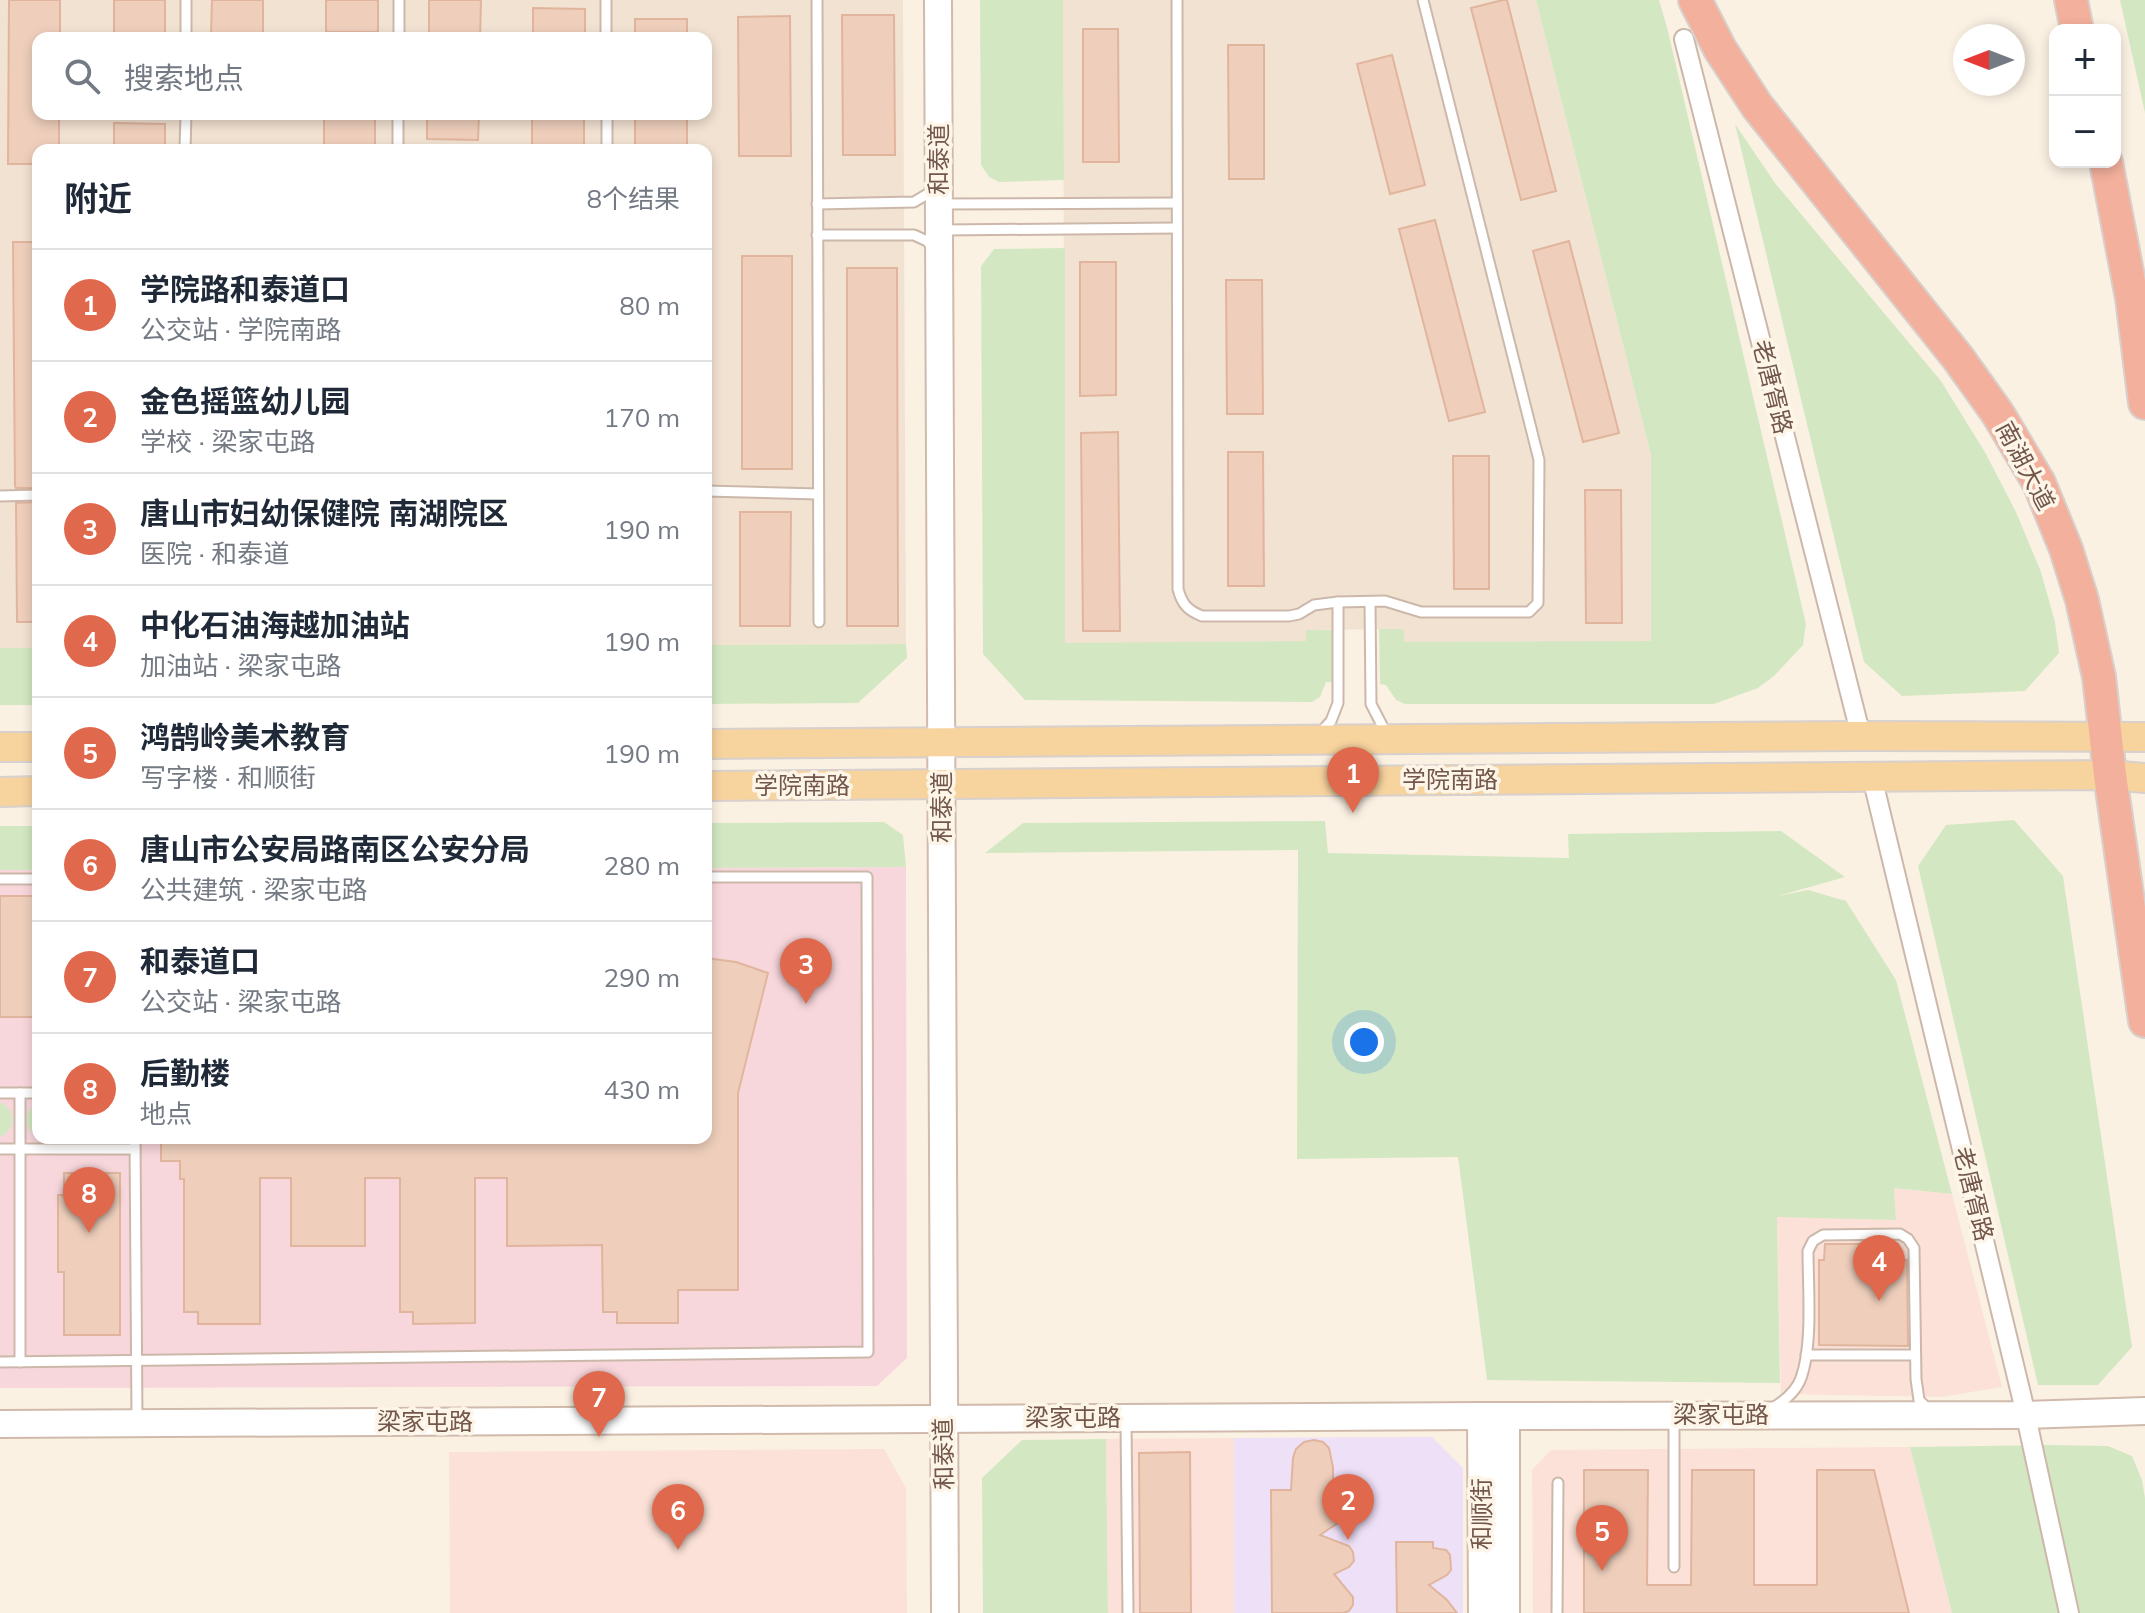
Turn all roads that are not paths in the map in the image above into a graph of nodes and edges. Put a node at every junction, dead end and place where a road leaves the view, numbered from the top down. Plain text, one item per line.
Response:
1 (186, 0) edge
2 (399, 0) edge
3 (606, 0) edge
4 (817, 0) edge
5 (938, 0) edge
6 (1177, 0) edge
7 (1423, 0) edge
8 (1695, 0) edge
9 (2071, 0) edge
10 (2076, 24) edge
11 (186, 32) edge
12 (399, 32) edge
13 (606, 32) edge
14 (1684, 39) dead end
15 (186, 120) edge
16 (398, 120) edge
17 (607, 120) edge
18 (185, 144) edge
19 (398, 144) edge
20 (607, 144) edge
21 (2107, 168) edge
22 (1177, 203) junction
23 (817, 204) junction
24 (939, 219) junction
25 (1177, 228) junction
26 (817, 235) junction
27 (2145, 403) edge
28 (712, 491) edge
29 (818, 494) junction
30 (32, 495) edge
31 (0, 496) edge
32 (1338, 602) junction
33 (1370, 602) junction
34 (819, 622) dead end
35 (1861, 736) junction
36 (2107, 737) junction
37 (2145, 737) edge
38 (1390, 739) junction
39 (1313, 740) junction
40 (941, 743) junction
41 (712, 744) edge
42 (0, 747) edge
43 (32, 747) edge
44 (2110, 775) junction
45 (1872, 777) junction
46 (2145, 778) edge
47 (942, 785) junction
48 (712, 786) edge
49 (32, 791) edge
50 (0, 792) edge
51 (712, 877) edge
52 (0, 879) edge
53 (32, 879) edge
54 (2145, 1021) edge
55 (0, 1093) edge
56 (20, 1093) junction
57 (32, 1093) edge
58 (135, 1144) edge
59 (0, 1149) edge
60 (20, 1149) junction
61 (135, 1149) junction
62 (1819, 1301) dead end
63 (1807, 1302) junction
64 (1806, 1355) junction
65 (1915, 1355) junction
66 (137, 1361) junction
67 (0, 1362) edge
68 (20, 1362) junction
69 (2145, 1411) edge
70 (1674, 1415) junction
71 (1761, 1415) junction
72 (1932, 1415) junction
73 (2026, 1415) junction
74 (1494, 1416) junction
75 (1126, 1418) junction
76 (943, 1419) junction
77 (137, 1423) junction
78 (0, 1424) edge
79 (1558, 1483) dead end
80 (1674, 1567) dead end
81 (945, 1613) edge
82 (1128, 1613) edge
83 (1482, 1613) edge
84 (1506, 1613) edge
85 (1557, 1613) edge
86 (2069, 1613) edge

1 - 11 lane
2 - 12 lane
3 - 13 lane
4 - 23 lane
5 - 24 street, 和泰道
6 - 22 lane
7 - 33 lane
8 - 36 highway, 南湖大道
9 - 10 highway
14 - 35 street, 老唐胥路
15 - 18 lane
16 - 19 lane
17 - 20 lane
21 - 27 highway
22 - 24 lane
22 - 25 lane
23 - 24 lane
23 - 26 lane
24 - 25 lane
24 - 26 lane
24 - 40 street, 和泰道
25 - 32 lane
26 - 29 lane
28 - 29 lane
29 - 34 lane
30 - 31 lane
32 - 33 lane
32 - 39 lane
33 - 38 lane
35 - 36 main road, 学院南路
35 - 38 main road, 学院南路
36 - 37 main road, 学院南路
36 - 44 highway, 南湖大道
38 - 39 main road, 学院南路
39 - 40 main road, 学院南路
40 - 41 main road, 学院南路
40 - 47 street, 和泰道
42 - 43 main road
44 - 45 main road, 学院南路
44 - 46 main road, 学院南路
44 - 54 highway, 南湖大道
45 - 47 main road, 学院南路
45 - 73 street, 老唐胥路
47 - 48 main road, 学院南路
47 - 76 street, 和泰道
49 - 50 main road
51 - 66 lane
52 - 53 lane
55 - 56 lane
56 - 57 lane
56 - 60 lane
58 - 61 lane
59 - 60 lane
60 - 61 lane
60 - 68 lane
61 - 66 lane
62 - 63 lane
63 - 64 lane
63 - 65 lane
64 - 65 lane
64 - 71 lane
65 - 72 lane
66 - 68 lane
66 - 77 lane
67 - 68 lane
69 - 73 street, 梁家屯路
70 - 71 street, 梁家屯路
70 - 74 street, 梁家屯路
70 - 80 lane
71 - 72 street, 梁家屯路
72 - 73 street, 梁家屯路
73 - 86 street, 老唐胥路
74 - 75 street, 梁家屯路
74 - 83 street, 和顺街
74 - 84 street, 和顺街
75 - 76 street, 梁家屯路
75 - 82 lane
76 - 77 street, 梁家屯路
76 - 81 street, 和泰道
77 - 78 street, 梁家屯路
79 - 85 lane

